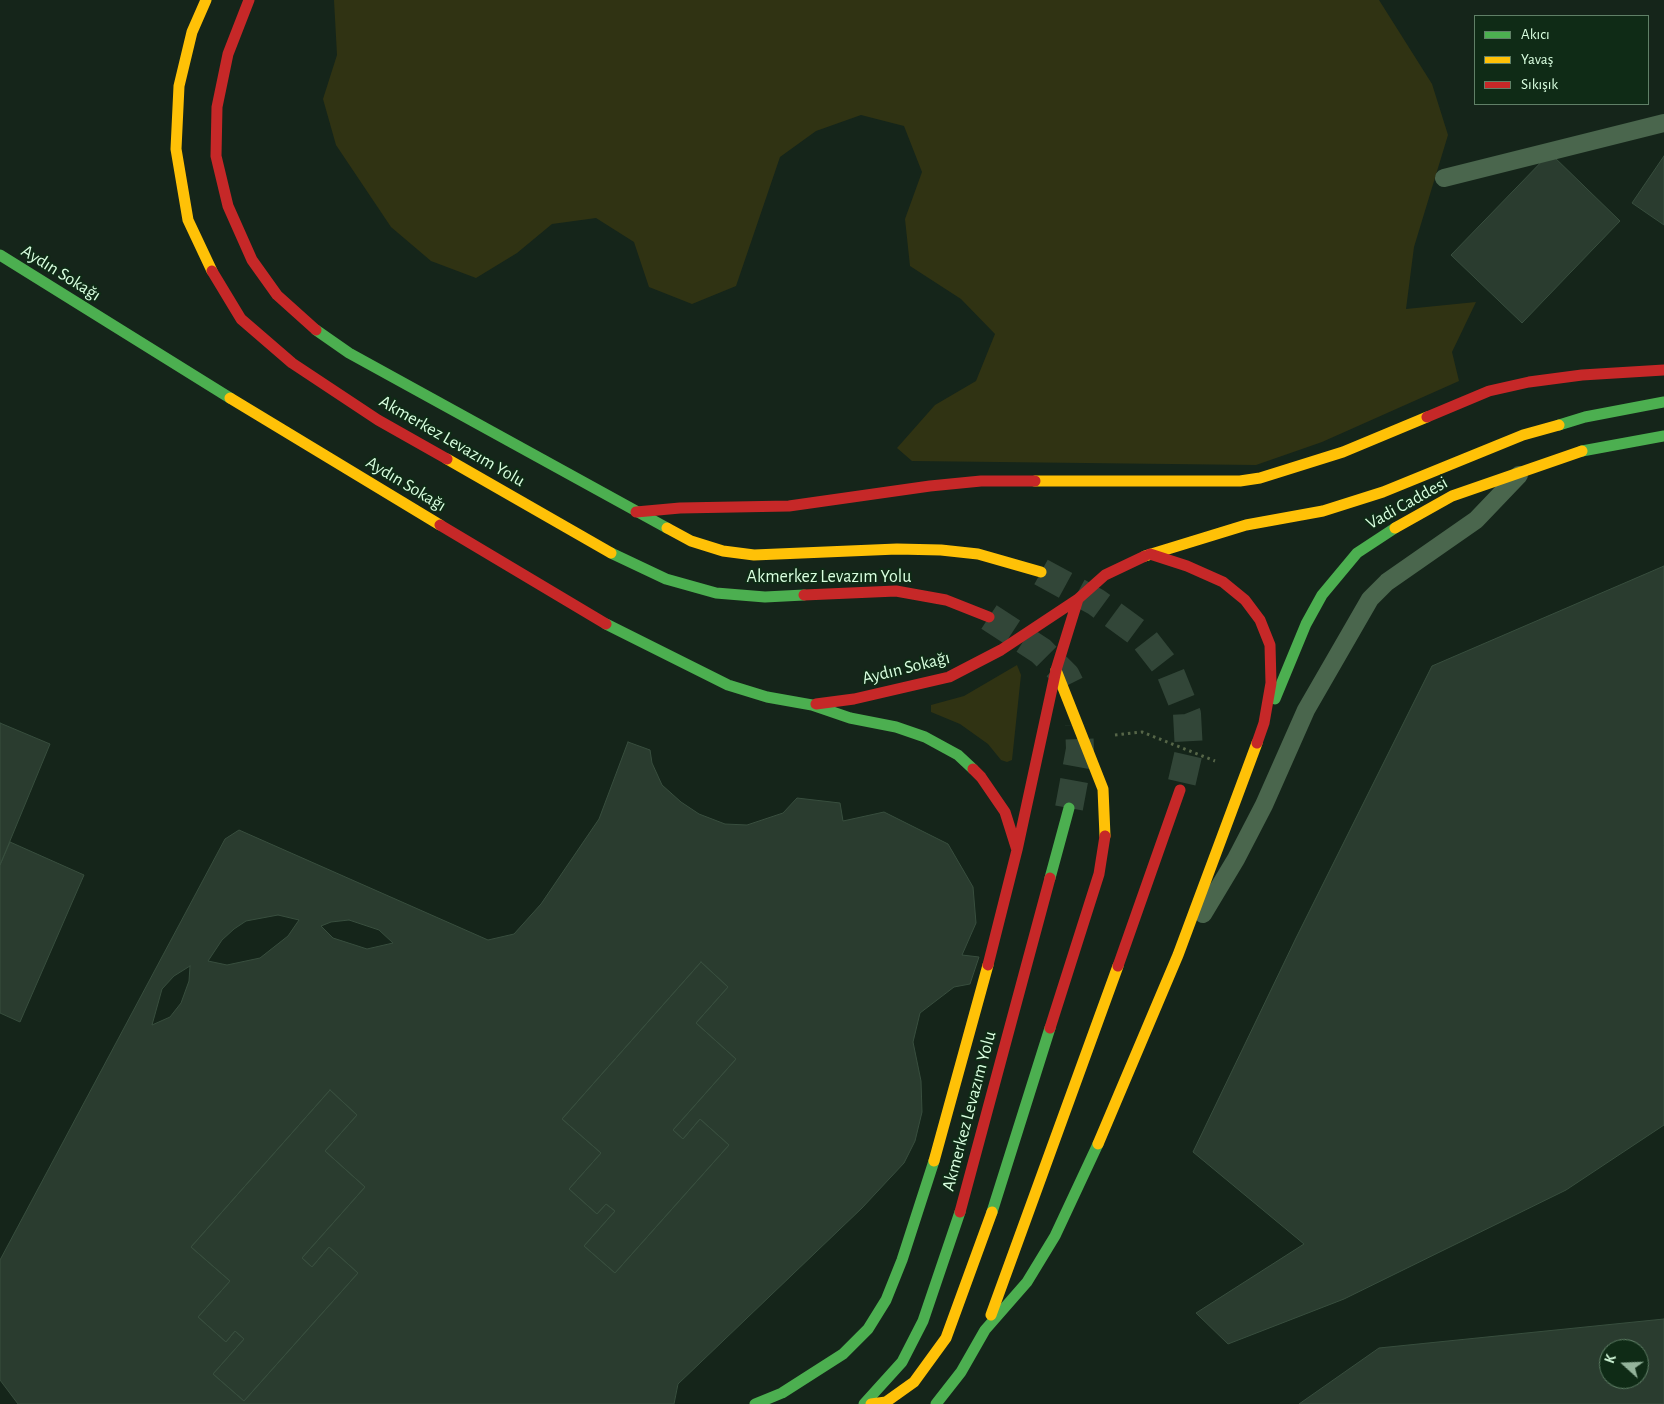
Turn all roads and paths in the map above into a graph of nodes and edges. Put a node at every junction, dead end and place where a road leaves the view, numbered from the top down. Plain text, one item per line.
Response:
1 (206, 0) edge
2 (249, 0) edge
3 (1664, 123) edge
4 (1444, 178) dead end
5 (0, 256) edge
6 (1664, 370) edge
7 (1664, 402) edge
8 (1664, 436) edge
9 (1525, 469) junction
10 (636, 512) junction
11 (1150, 554) junction
12 (1041, 572) tunnel mouth
13 (1078, 599) junction
14 (989, 617) tunnel mouth
15 (1056, 670) junction
16 (812, 705) junction
17 (1264, 723) junction
18 (1115, 735) dead end
19 (1220, 753) dead end
20 (1180, 790) tunnel mouth
21 (1069, 808) tunnel mouth
22 (1017, 850) junction
23 (1178, 955) junction
24 (985, 1330) junction
25 (755, 1404) edge
26 (864, 1404) edge
27 (871, 1404) edge
28 (936, 1404) edge

1 - 14 main road, Akmerkez Levazım Yolu
2 - 10 main road, Akmerkez Levazım Yolu
3 - 4 lane
5 - 16 main road, Aydın Sokağı
6 - 10 main road
7 - 11 main road, Aydın Sokağı
8 - 9 main road, Vadi Caddesi
9 - 17 main road, Vadi Caddesi
9 - 23 lane
10 - 12 main road, Akmerkez Levazım Yolu
11 - 13 main road, Aydın Sokağı
11 - 17 main road
13 - 15 main road
13 - 16 main road, Aydın Sokağı
15 - 22 main road
15 - 27 main road
16 - 22 main road, Aydın Sokağı
17 - 23 main road
18 - 19 path
20 - 24 main road
21 - 26 main road, Akmerkez Levazım Yolu
22 - 25 main road
23 - 24 main road
24 - 28 main road

